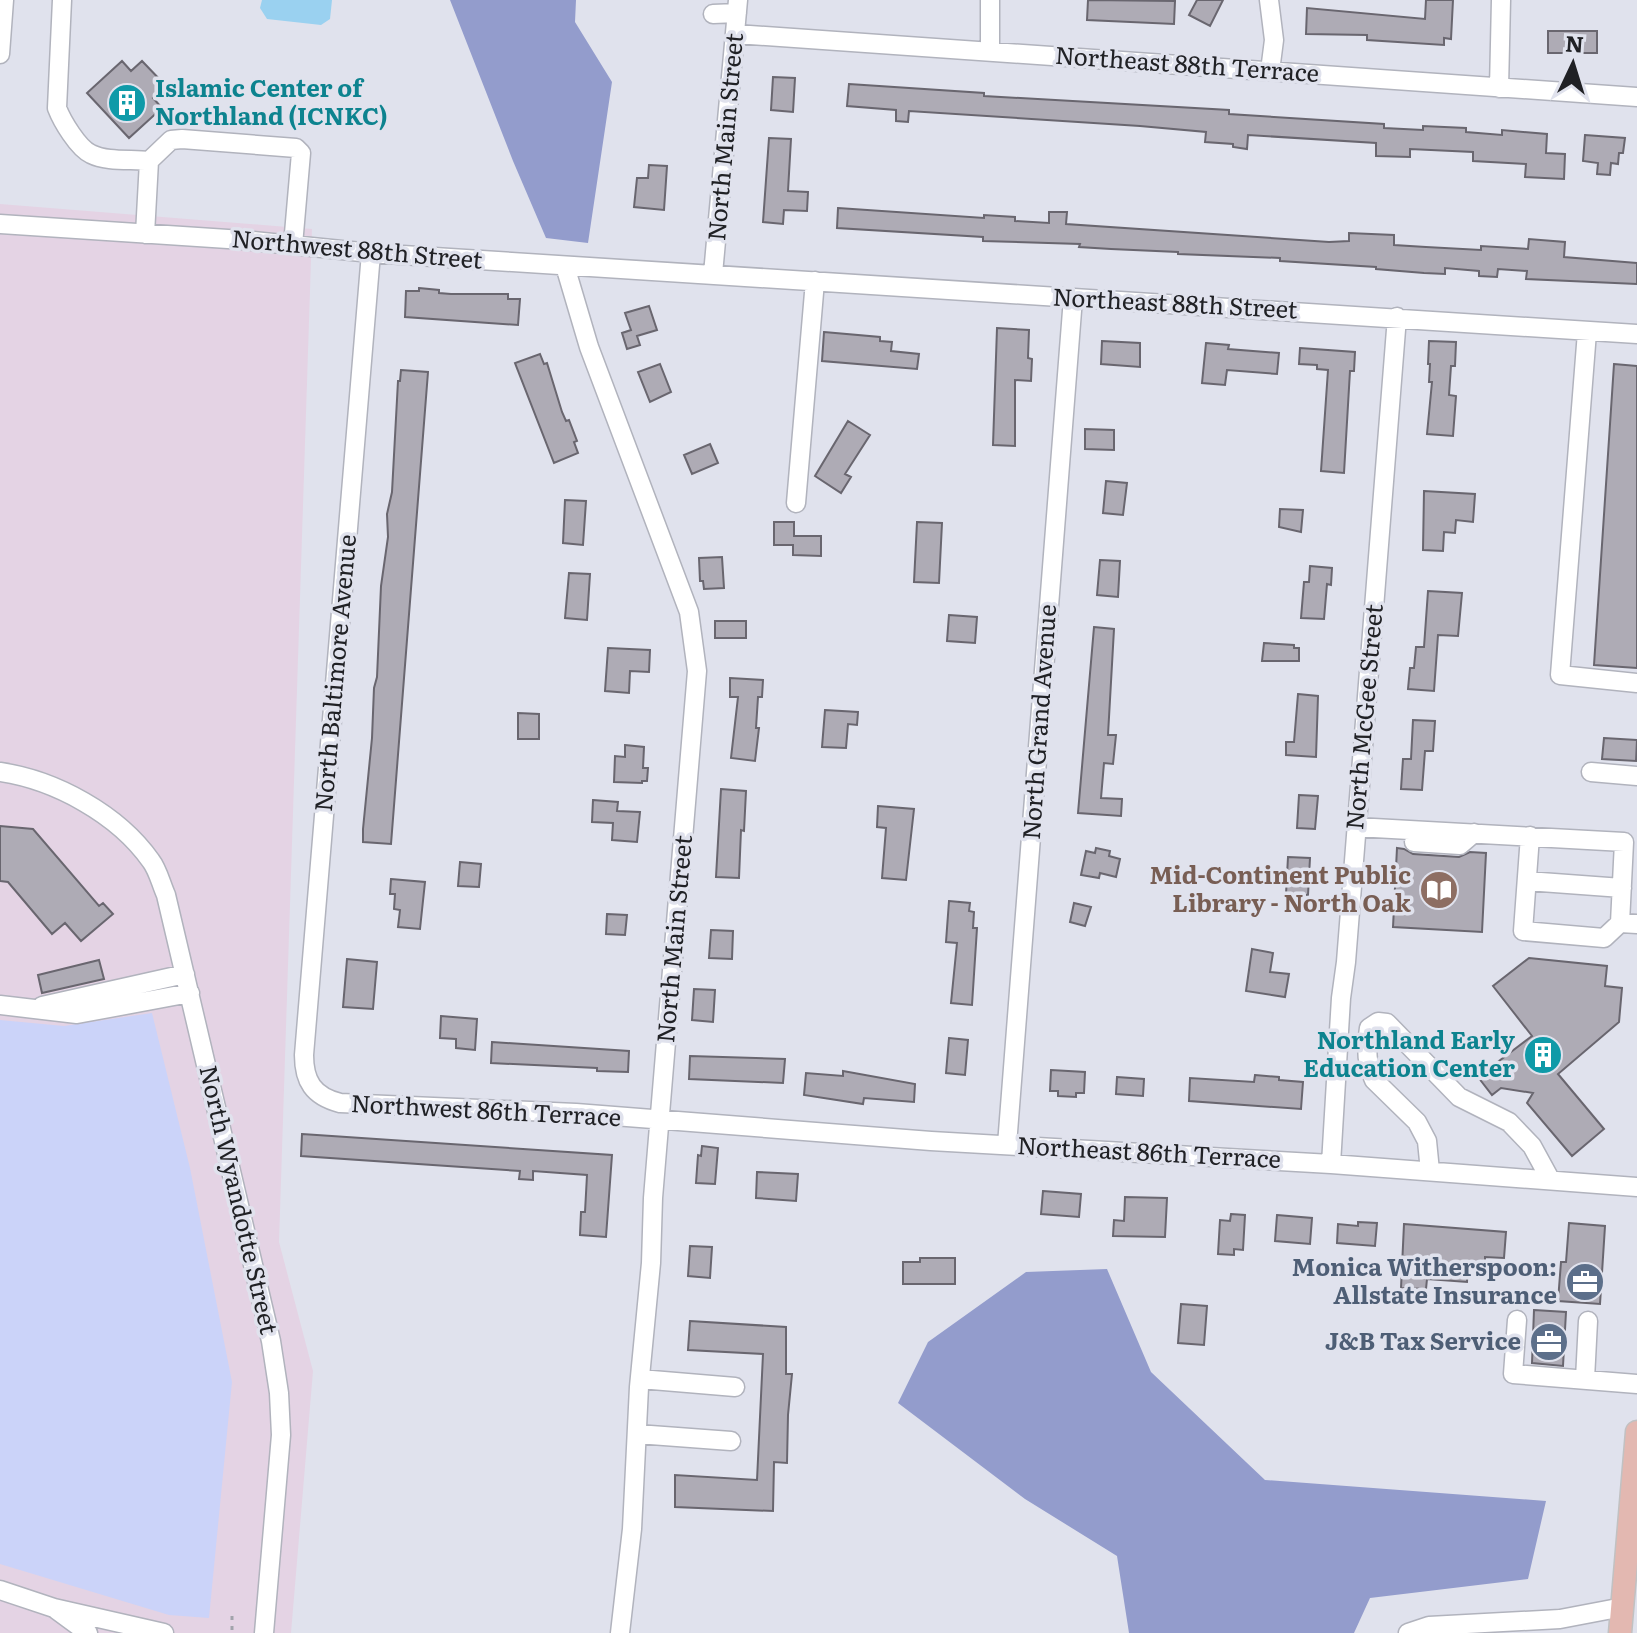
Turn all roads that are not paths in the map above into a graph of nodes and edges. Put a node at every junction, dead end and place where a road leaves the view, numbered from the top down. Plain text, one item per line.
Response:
1 (4, 0) edge
2 (62, 0) edge
3 (990, 0) edge
4 (1269, 0) edge
5 (1501, 0) edge
6 (738, 6) edge
7 (713, 14) dead end
8 (736, 34) junction
9 (990, 52) junction
10 (0, 54) edge
11 (1270, 71) junction
12 (1499, 88) junction
13 (1637, 97) edge
14 (149, 161) junction
15 (0, 224) edge
16 (145, 234) junction
17 (293, 245) junction
18 (371, 253) junction
19 (565, 266) junction
20 (713, 274) junction
21 (815, 281) junction
22 (1073, 298) junction
23 (1397, 317) junction
24 (1587, 332) junction
25 (1637, 334) edge
26 (796, 503) dead end
27 (1637, 683) edge
28 (0, 772) edge
29 (1591, 772) dead end
30 (1637, 776) edge
31 (1356, 827) junction
32 (1530, 836) junction
33 (1527, 881) junction
34 (1622, 888) junction
35 (1629, 924) edge
36 (185, 974) junction
37 (190, 993) junction
38 (0, 1005) edge
39 (36, 1008) junction
40 (314, 1090) joint
41 (660, 1121) junction
42 (1007, 1145) junction
43 (1331, 1164) junction
44 (1430, 1171) junction
45 (1550, 1179) junction
46 (1637, 1187) edge
47 (1517, 1320) dead end
48 (1588, 1321) dead end
49 (640, 1379) junction
50 (1585, 1379) junction
51 (1637, 1384) edge
52 (735, 1387) dead end
53 (1637, 1432) edge
54 (637, 1434) junction
55 (731, 1441) dead end
56 (1633, 1536) edge
57 (1631, 1575) edge
58 (0, 1590) edge
59 (1623, 1607) junction
60 (54, 1608) junction
61 (1562, 1626) edge
62 (88, 1633) edge
63 (164, 1633) edge
64 (264, 1633) edge
65 (620, 1633) edge
66 (1408, 1633) edge
67 (1620, 1633) edge

1 - 10 street
2 - 14 street
3 - 9 street
4 - 11 street
5 - 12 street
6 - 7 street
6 - 8 street, North Main Street
8 - 9 street, Northeast 88th Terrace
8 - 20 street, North Main Street
9 - 11 street, Northeast 88th Terrace
11 - 12 street, Northeast 88th Terrace
12 - 13 street, Northeast 88th Terrace
14 - 16 street
14 - 17 street
15 - 16 street, Northwest 88th Street
16 - 17 street, Northwest 88th Street
17 - 18 street, Northwest 88th Street
18 - 19 street, Northwest 88th Street
18 - 40 street, North Baltimore Avenue
19 - 20 street, Northwest 88th Street
19 - 41 street, North Main Street
20 - 21 street, Northeast 88th Street
21 - 22 street, Northeast 88th Street
21 - 26 street
22 - 23 street, Northeast 88th Street
22 - 42 street, North Grand Avenue
23 - 24 street, Northeast 88th Street
23 - 31 street, North McGee Street
24 - 25 street, Northeast 88th Street
24 - 27 street
28 - 36 street, North Wyandotte Street
29 - 30 street
31 - 32 street
31 - 43 street, North McGee Street
32 - 33 street
32 - 34 street
33 - 34 street
33 - 35 street
34 - 35 street
36 - 37 street, North Wyandotte Street
36 - 39 street
37 - 39 street
37 - 64 street, North Wyandotte Street
38 - 39 street
40 - 41 street, Northwest 86th Terrace
41 - 42 street, Northeast 86th Terrace
41 - 49 street, North Main Street
42 - 43 street, Northeast 86th Terrace
43 - 44 street, Northeast 86th Terrace
44 - 45 street, Northeast 86th Terrace
44 - 45 street
45 - 46 street, Northeast 86th Terrace
47 - 50 street
48 - 50 street
49 - 52 street
49 - 54 street, North Main Street
50 - 51 street
53 - 56 main road
54 - 55 street
54 - 65 street, North Main Street
56 - 57 main road
57 - 59 main road
58 - 60 street
59 - 61 street
59 - 67 main road
60 - 62 street
60 - 63 street
61 - 66 street

